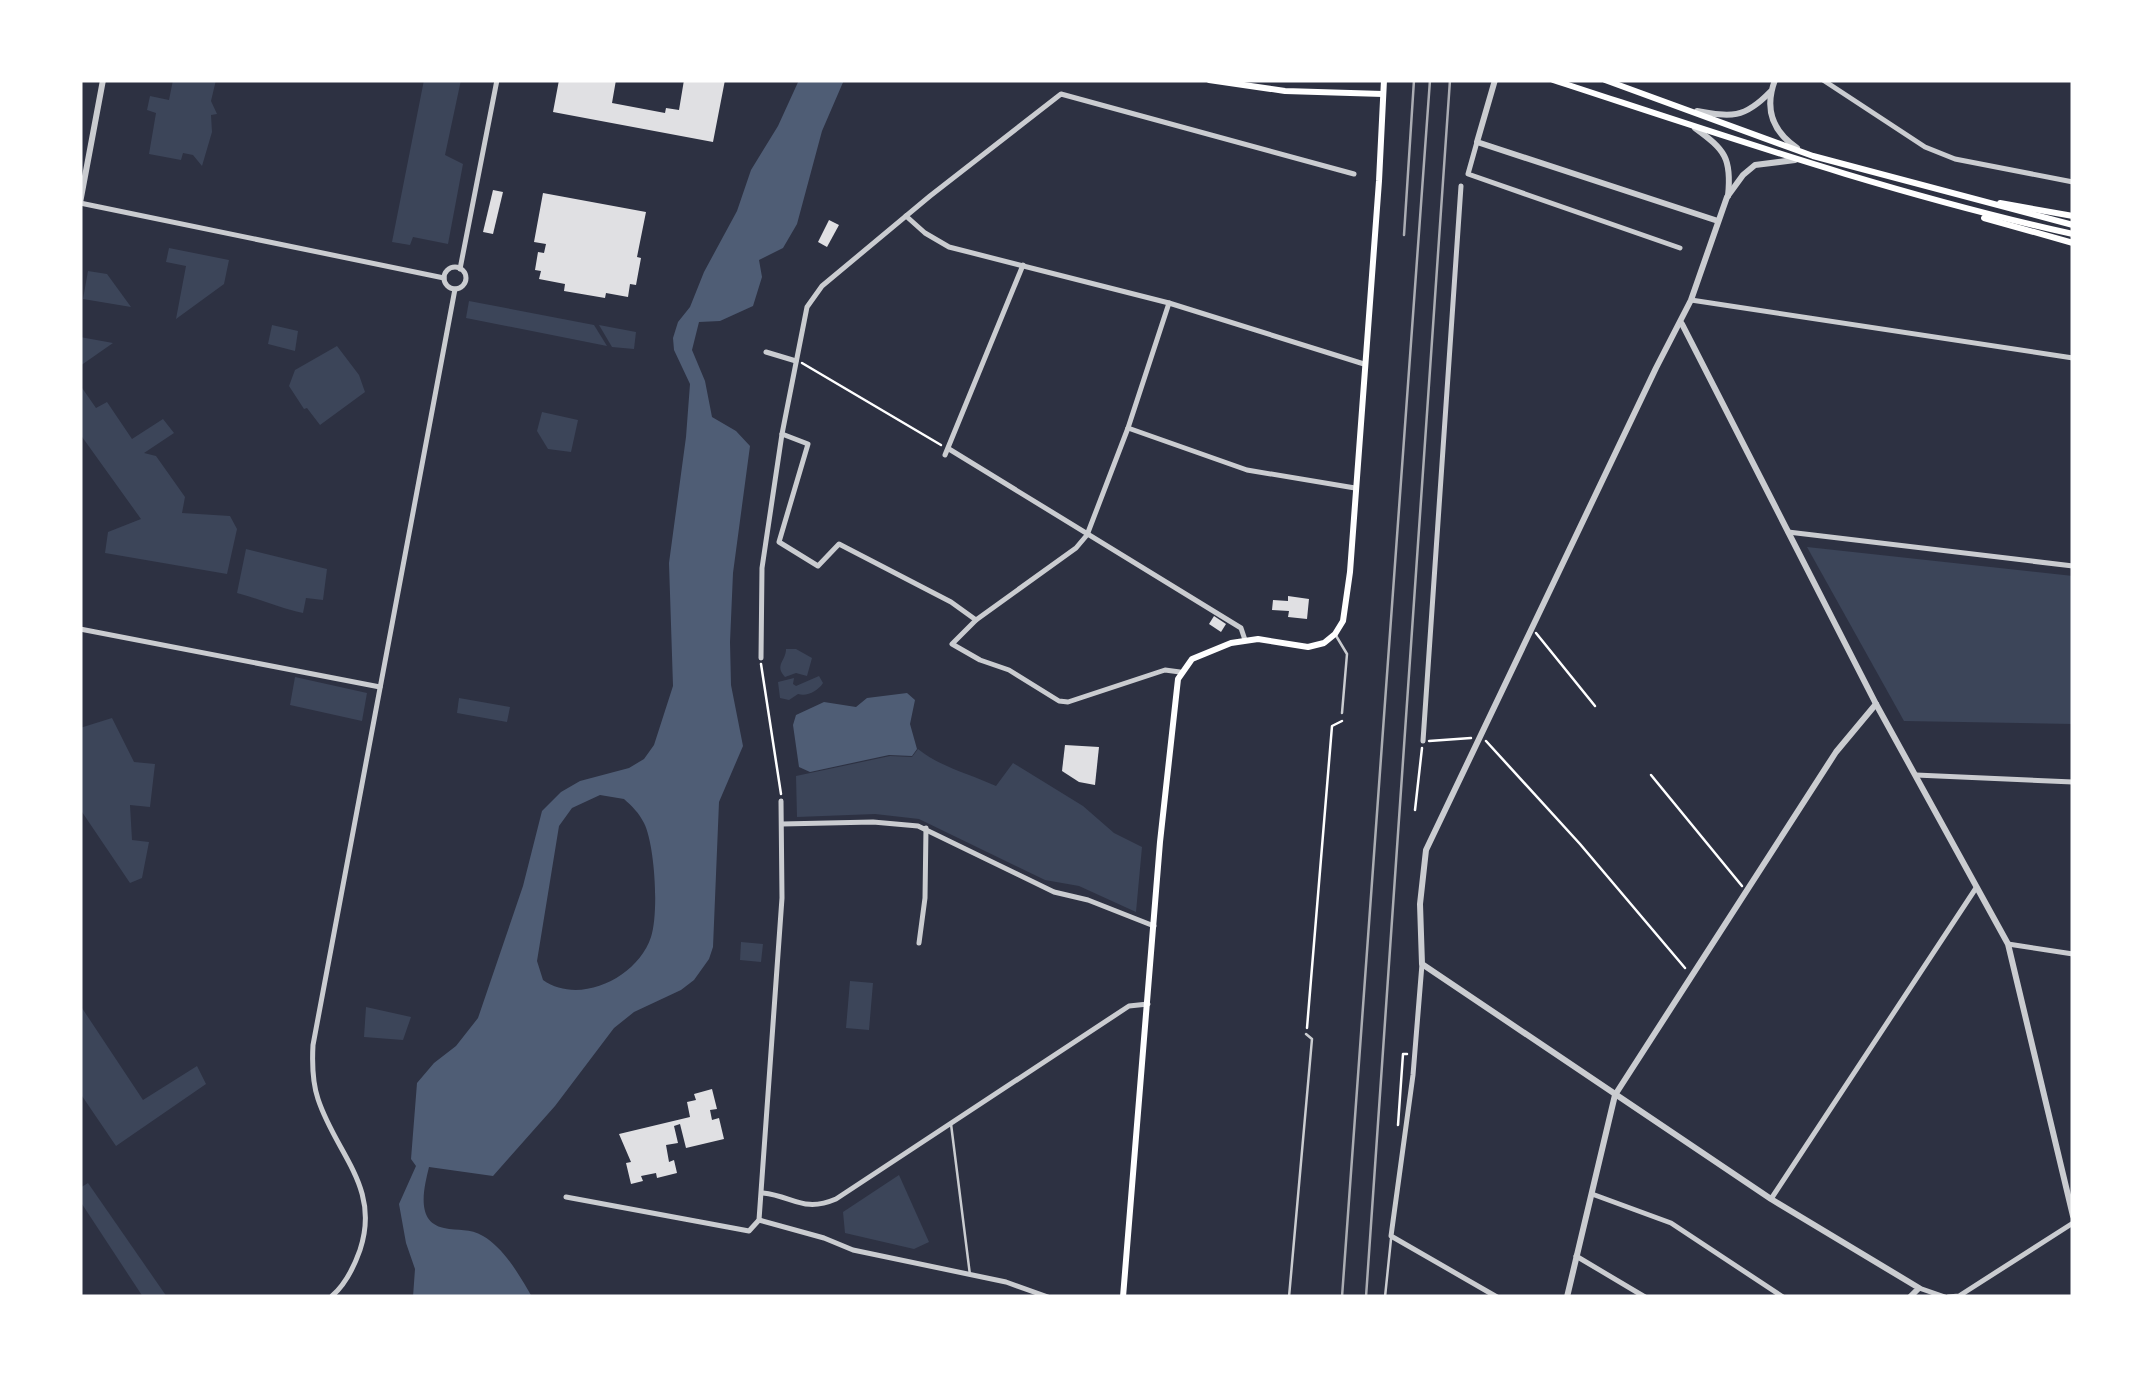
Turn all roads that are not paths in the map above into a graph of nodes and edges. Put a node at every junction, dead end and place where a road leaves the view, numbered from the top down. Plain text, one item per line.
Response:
1 (103, 80) edge
2 (497, 80) edge
3 (1210, 80) edge
4 (1384, 80) edge
5 (1494, 80) edge
6 (1553, 80) edge
7 (1605, 80) edge
8 (1775, 80) edge
9 (1823, 80) edge
10 (1770, 92) junction
11 (1383, 94) junction
12 (1697, 111) junction
13 (1690, 125) junction
14 (1476, 142) junction
15 (1802, 152) junction
16 (1796, 160) junction
17 (1354, 174) dead end
18 (2073, 182) edge
19 (1460, 186) dead end
20 (1950, 194) junction
21 (1727, 197) junction
22 (80, 203) edge
23 (1944, 204) junction
24 (906, 216) junction
25 (2073, 216) edge
26 (1718, 221) junction
27 (2073, 225) edge
28 (2073, 234) edge
29 (2073, 243) edge
30 (1680, 248) dead end
31 (1022, 265) junction
32 (460, 268) junction
33 (444, 278) junction
34 (456, 289) junction
35 (1691, 300) junction
36 (1168, 302) junction
37 (1681, 323) junction
38 (766, 352) dead end
39 (2073, 358) edge
40 (796, 361) junction
41 (1364, 364) junction
42 (1128, 428) junction
43 (782, 434) junction
44 (1355, 488) junction
45 (1787, 532) junction
46 (1087, 535) junction
47 (2073, 566) edge
48 (976, 620) junction
49 (80, 629) edge
50 (1335, 634) junction
51 (1246, 640) junction
52 (760, 658) road end
53 (1180, 672) junction
54 (380, 687) junction
55 (1876, 704) junction
56 (1342, 713) dead end
57 (1422, 742) road end
58 (1916, 775) junction
59 (2073, 782) edge
60 (781, 801) road end
61 (782, 824) junction
62 (926, 828) junction
63 (1976, 888) junction
64 (1154, 926) junction
65 (919, 943) dead end
66 (2008, 944) junction
67 (2073, 954) edge
68 (1422, 964) junction
69 (1148, 1004) junction
70 (1306, 1034) road end
71 (1615, 1094) junction
72 (951, 1122) junction
73 (762, 1193) junction
74 (1592, 1194) junction
75 (566, 1197) dead end
76 (1771, 1199) junction
77 (759, 1220) junction
78 (2073, 1220) edge
79 (1391, 1236) junction
80 (1576, 1256) junction
81 (970, 1275) junction
82 (1919, 1288) junction
83 (332, 1296) edge
84 (1048, 1297) edge
85 (1123, 1297) edge
86 (1288, 1297) edge
87 (1385, 1297) edge
88 (1496, 1297) edge
89 (1567, 1297) edge
90 (1645, 1297) edge
91 (1784, 1297) edge
92 (1910, 1297) edge
93 (1946, 1297) edge

1 - 22 street
2 - 32 street
3 - 11 main road
4 - 11 main road
5 - 14 street
6 - 13 main road
7 - 12 main road
8 - 10 street
9 - 18 street
10 - 12 street
10 - 15 street
11 - 41 main road
12 - 15 main road
13 - 16 main road
13 - 21 street
14 - 26 street
14 - 30 street
15 - 20 main road
16 - 21 street
16 - 23 main road
17 - 24 street
19 - 57 street
20 - 25 main road
20 - 27 main road
21 - 26 street
22 - 33 street
23 - 28 main road
23 - 29 main road
24 - 31 street
24 - 40 street
26 - 35 street
31 - 36 street
31 - 46 street
32 - 33 street
32 - 34 street
33 - 34 street
34 - 54 street
35 - 37 street
35 - 39 street
36 - 41 street
36 - 42 street
37 - 45 street
37 - 68 street
38 - 40 street
40 - 43 street
41 - 44 main road
42 - 44 street
42 - 46 street
43 - 48 street
43 - 52 street
44 - 50 main road
45 - 47 street
45 - 55 street
46 - 48 street
46 - 51 street
48 - 53 street
49 - 54 street
50 - 51 main road
50 - 56 lane
51 - 53 main road
53 - 64 main road
54 - 83 street
55 - 58 street
55 - 71 street
58 - 59 street
58 - 63 street
60 - 61 street
61 - 62 street
61 - 73 street
62 - 64 street
62 - 65 street
63 - 66 street
63 - 76 street
64 - 69 main road
66 - 67 street
66 - 78 street
68 - 71 street
68 - 79 street
69 - 72 street
69 - 85 main road
70 - 86 lane
71 - 74 street
71 - 76 street
72 - 73 street
72 - 81 lane
73 - 77 street
74 - 80 street
74 - 91 street
75 - 77 street
76 - 82 street
77 - 81 street
78 - 93 street
79 - 87 lane
79 - 88 street
80 - 89 street
80 - 90 street
81 - 84 street
82 - 92 street
82 - 93 street

